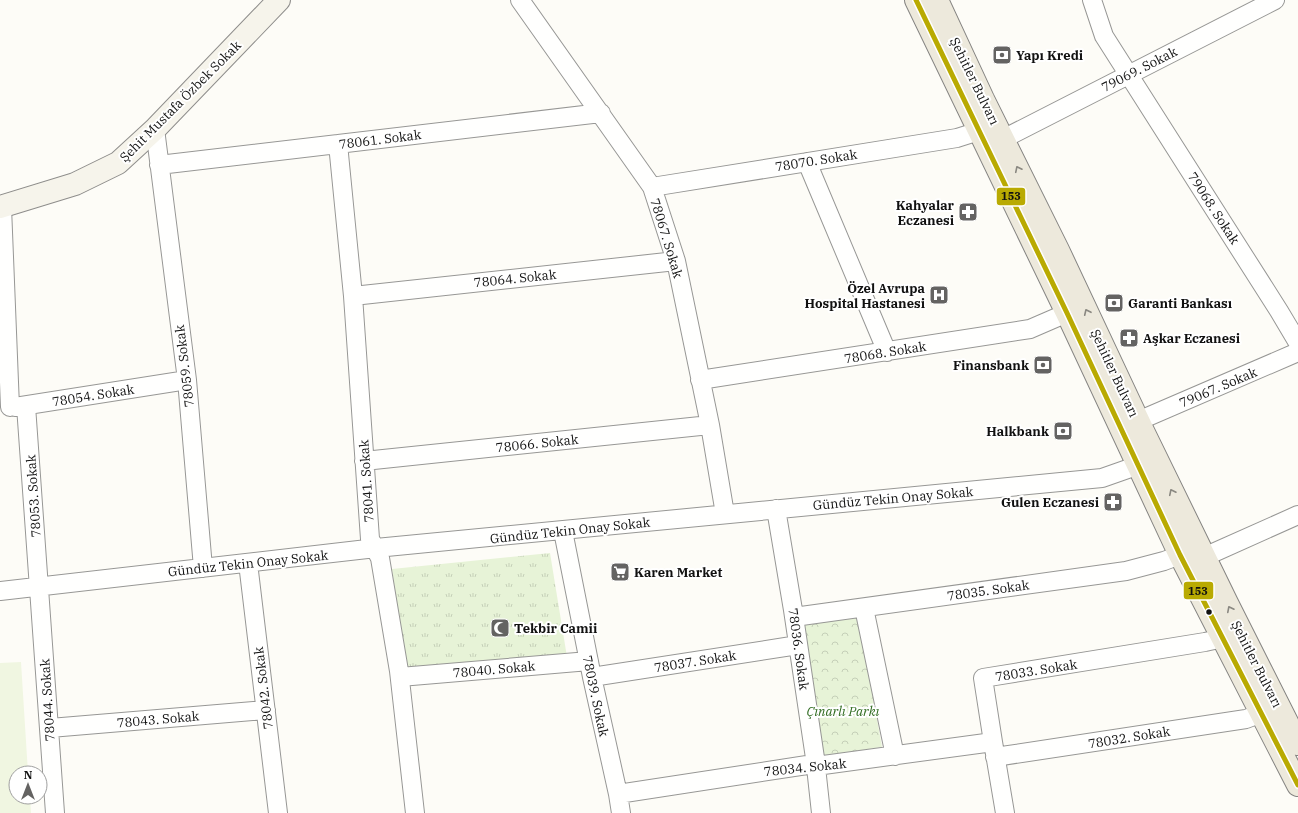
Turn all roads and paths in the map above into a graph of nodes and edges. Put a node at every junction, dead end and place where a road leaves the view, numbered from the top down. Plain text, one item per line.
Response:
1 (279, 0) edge
2 (520, 0) edge
3 (916, 0) edge
4 (936, 0) edge
5 (1092, 0) edge
6 (1275, 0) edge
7 (1128, 74) junction
8 (601, 113) junction
9 (155, 129) junction
10 (979, 131) junction
11 (1003, 139) junction
12 (338, 144) junction
13 (807, 162) junction
14 (159, 165) junction
15 (652, 187) junction
16 (1, 207) edge
17 (676, 261) junction
18 (353, 296) junction
19 (1067, 313) junction
20 (1298, 343) edge
21 (887, 352) junction
22 (1298, 352) edge
23 (187, 380) junction
24 (700, 380) junction
25 (12, 407) edge
26 (1138, 420) junction
27 (710, 425) junction
28 (364, 461) junction
29 (1138, 465) junction
30 (776, 509) junction
31 (725, 514) junction
32 (1298, 516) edge
33 (564, 531) junction
34 (376, 548) junction
35 (1180, 555) junction
36 (1204, 557) junction
37 (248, 563) junction
38 (203, 568) junction
39 (39, 587) junction
40 (0, 591) edge
41 (864, 608) junction
42 (794, 617) junction
43 (1223, 638) junction
44 (798, 645) junction
45 (590, 669) junction
46 (400, 677) junction
47 (266, 710) junction
48 (1262, 713) junction
49 (50, 728) junction
50 (1298, 744) edge
51 (994, 750) junction
52 (895, 756) junction
53 (816, 766) junction
54 (1298, 785) edge
55 (618, 794) junction
56 (55, 813) edge
57 (278, 813) edge
58 (415, 813) edge
59 (621, 813) edge
60 (821, 813) edge
61 (1006, 813) edge

1 - 9 main road, Şehit Mustafa Özbek Sokak
2 - 8 street, 78067. Sokak
3 - 10 main road, Şehitler Bulvarı
4 - 11 main road, Şehitler Bulvarı
5 - 7 street, 79068. Sokak
6 - 7 street, 79069. Sokak
7 - 11 street, 79069. Sokak
7 - 20 street, 79068. Sokak
8 - 12 street, 78061. Sokak
8 - 15 street, 78067. Sokak
9 - 14 street, 78059. Sokak
9 - 16 main road, Şehit Mustafa Özbek Sokak
10 - 13 street, 78070. Sokak
10 - 19 main road, Şehitler Bulvarı
26 -> 11 main road, Şehitler Bulvarı
12 - 14 street, 78061. Sokak
12 - 18 street, 78041. Sokak
13 - 15 street, 78070. Sokak
13 - 21 street
14 - 23 street, 78059. Sokak
15 - 17 street, 78067. Sokak
16 - 25 street, 78053. Sokak
17 - 18 street, 78064. Sokak
17 - 24 street, 78067. Sokak
18 - 28 street, 78041. Sokak
19 - 21 street, 78068. Sokak
19 - 29 main road, Şehitler Bulvarı
21 - 24 street, 78068. Sokak
22 - 26 street, 79067. Sokak
23 - 25 street, 78054. Sokak
23 - 38 street, 78059. Sokak
24 - 27 street, 78067. Sokak
25 - 39 street, 78053. Sokak
36 -> 26 main road, Şehitler Bulvarı
27 - 28 street, 78066. Sokak
27 - 31 street, 78067. Sokak
28 - 34 street, 78041. Sokak
29 - 30 street, Gündüz Tekin Onay Sokak
29 - 35 main road, Şehitler Bulvarı
30 - 31 street, Gündüz Tekin Onay Sokak
30 - 42 street, 78036. Sokak
31 - 33 street, Gündüz Tekin Onay Sokak
32 - 36 street
33 - 34 street, Gündüz Tekin Onay Sokak
33 - 45 street, 78039. Sokak
34 - 37 street, Gündüz Tekin Onay Sokak
34 - 46 street, 78041. Sokak
35 - 41 street, 78035. Sokak
35 - 43 main road, Şehitler Bulvarı
50 -> 36 main road, Şehitler Bulvarı
37 - 38 street, Gündüz Tekin Onay Sokak
37 - 47 street, 78042. Sokak
38 - 39 street, Gündüz Tekin Onay Sokak
39 - 40 street, Gündüz Tekin Onay Sokak
39 - 49 street, 78044. Sokak
41 - 42 street, 78035. Sokak
41 - 52 street
42 - 44 street, 78036. Sokak
43 - 48 main road, Şehitler Bulvarı
43 - 51 street, 78033. Sokak
44 - 45 street, 78037. Sokak
44 - 53 street, 78036. Sokak
45 - 46 street, 78040. Sokak
45 - 55 street, 78039. Sokak
46 - 58 street, 78041. Sokak
47 - 49 street, 78043. Sokak
47 - 57 street, 78042. Sokak
48 - 51 street, 78032. Sokak
48 - 54 main road, Şehitler Bulvarı
49 - 56 street, 78044. Sokak
51 - 52 street, 78034. Sokak
51 - 61 street, 78033. Sokak
52 - 53 street, 78034. Sokak
53 - 55 street, 78034. Sokak
53 - 60 street, 78036. Sokak
55 - 59 street, 78039. Sokak

